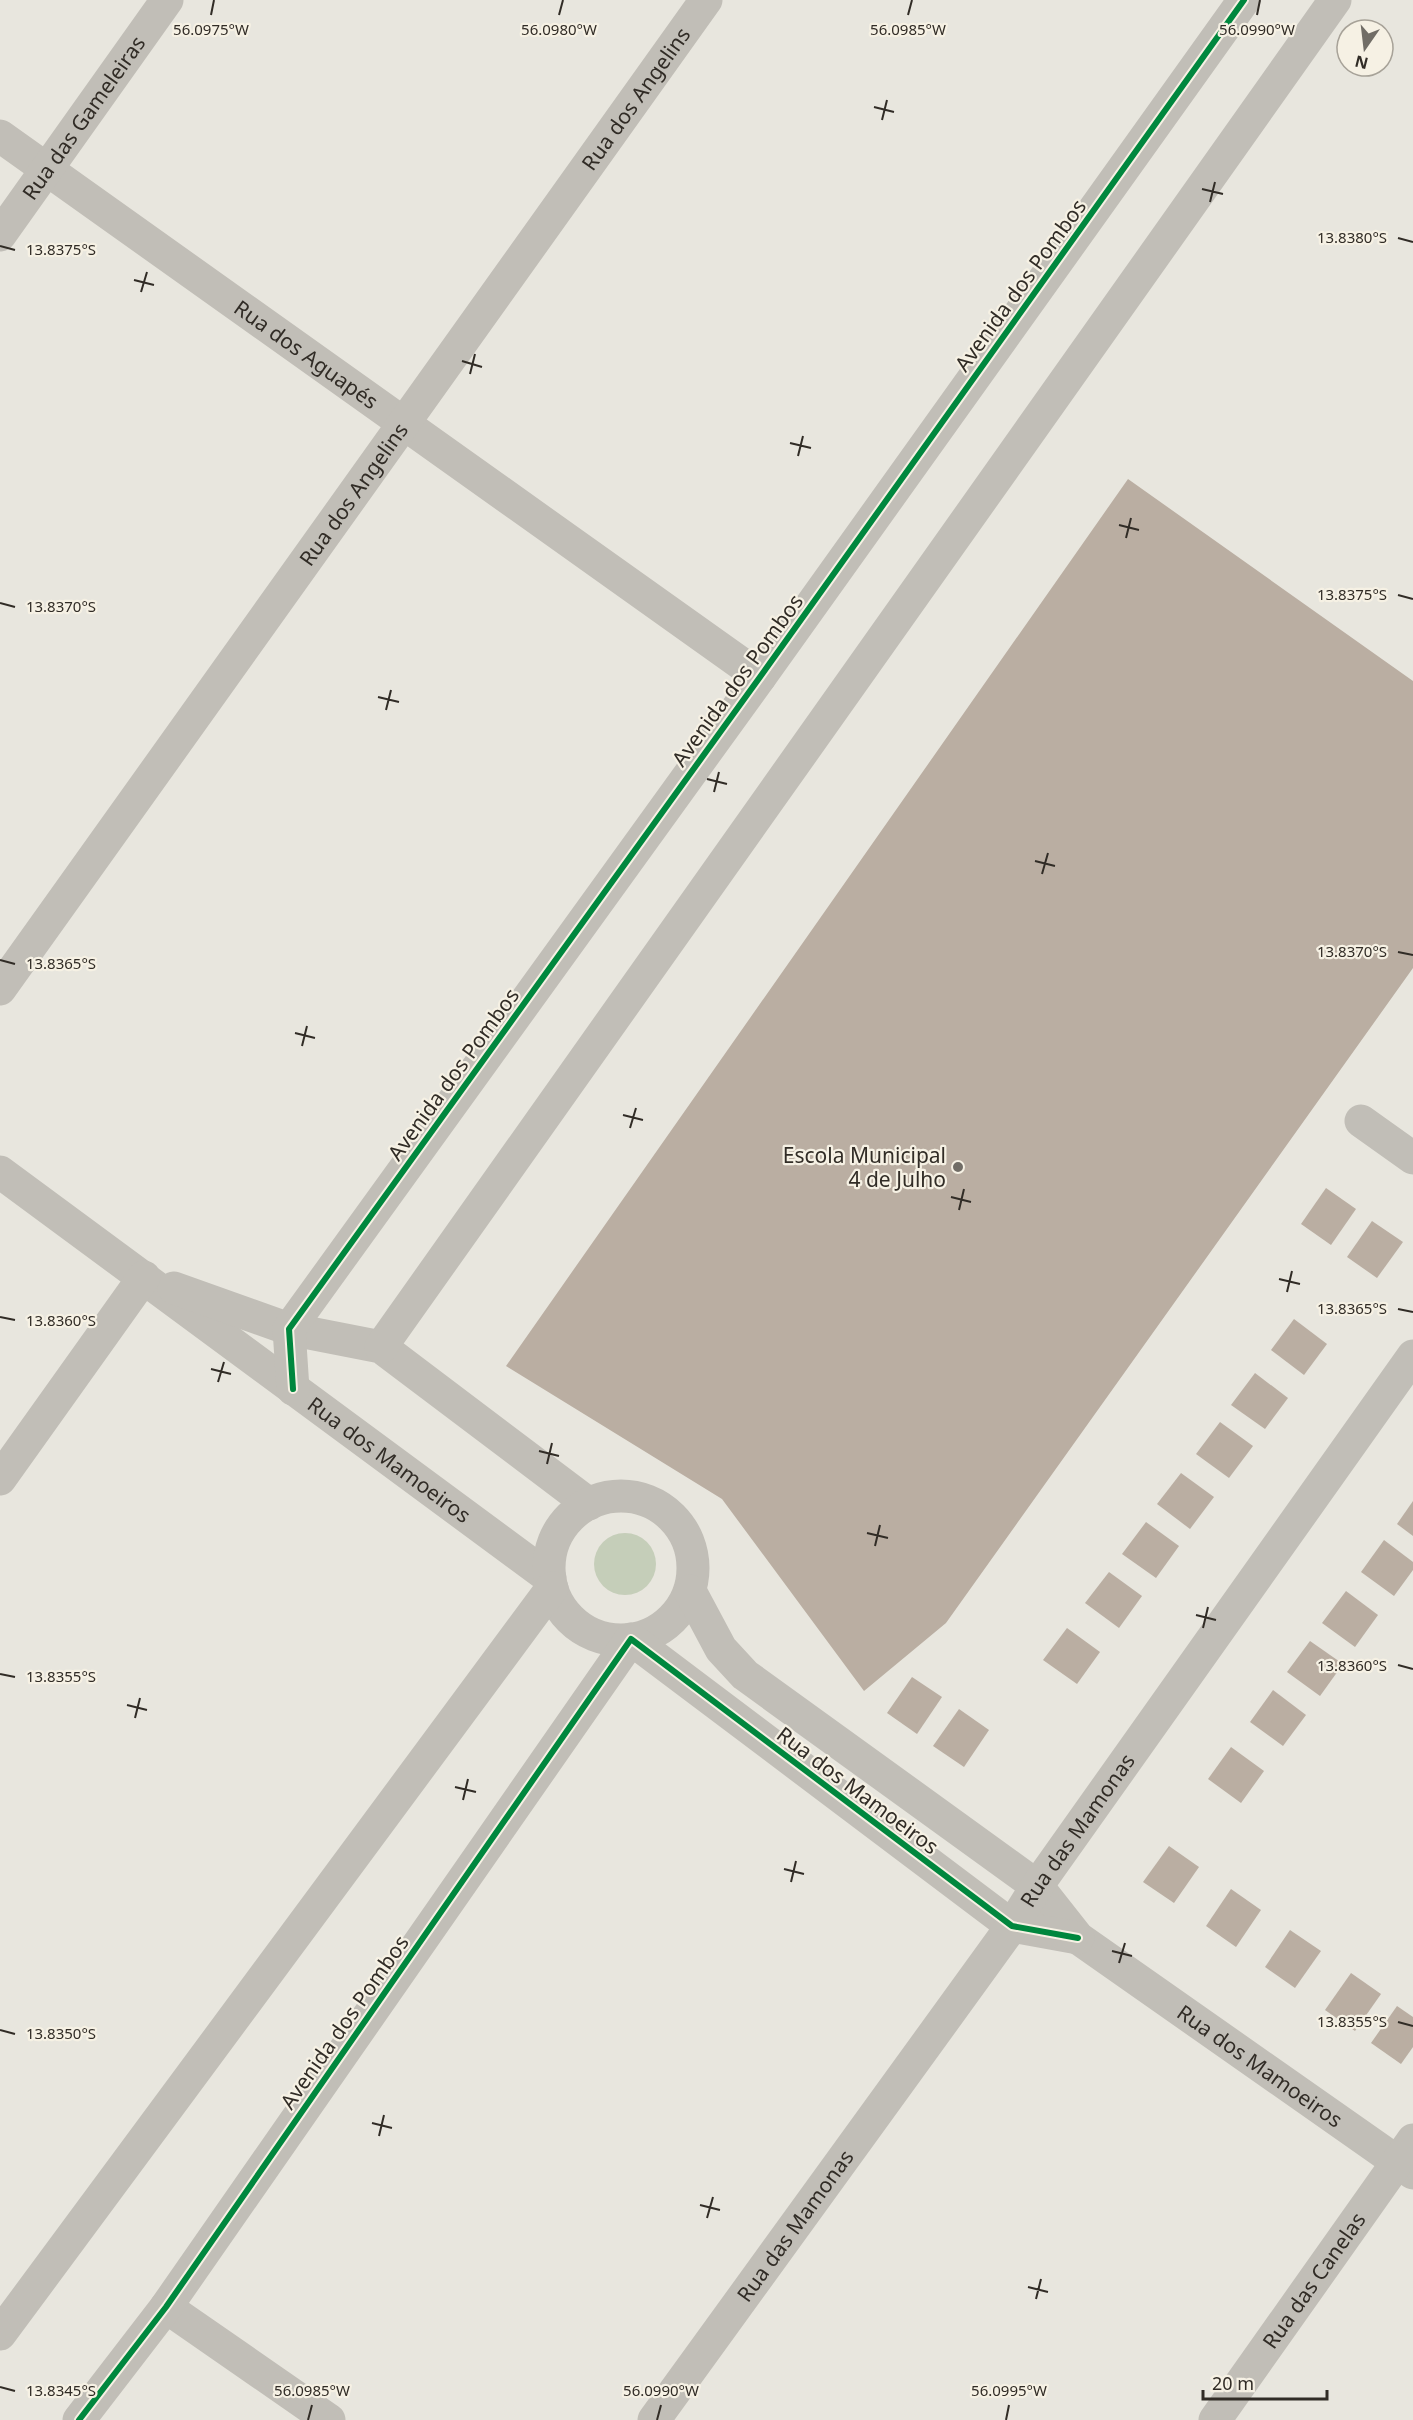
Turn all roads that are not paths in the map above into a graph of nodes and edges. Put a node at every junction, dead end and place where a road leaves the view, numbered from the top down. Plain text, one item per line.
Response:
1 (167, 0) edge
2 (706, 0) edge
3 (1335, 0) edge
4 (1242, 1) edge
5 (0, 136) edge
6 (47, 169) junction
7 (0, 235) edge
8 (404, 423) junction
9 (760, 677) junction
10 (0, 989) edge
11 (1361, 1122) dead end
12 (1413, 1158) edge
13 (0, 1172) edge
14 (144, 1277) junction
15 (289, 1329) junction
16 (381, 1347) junction
17 (1413, 1356) edge
18 (293, 1389) junction
19 (0, 1479) edge
20 (589, 1504) junction
21 (551, 1583) junction
22 (690, 1591) junction
23 (631, 1639) junction
24 (1037, 1886) junction
25 (1012, 1926) junction
26 (1078, 1938) junction
27 (1408, 2158) edge
28 (166, 2307) junction
29 (0, 2334) edge
30 (79, 2420) edge
31 (329, 2420) edge
32 (654, 2420) edge
33 (1215, 2420) edge

1 - 6 street, Rua das Gameleiras
2 - 8 street, Rua dos Angelins
3 - 16 street
4 - 9 street, Avenida dos Pombos
5 - 6 street, Rua dos Aguapés
6 - 7 street, Rua das Gameleiras
6 - 8 street, Rua dos Aguapés
8 - 9 street, Rua dos Aguapés
8 - 10 street, Rua dos Angelins
9 - 15 street, Avenida dos Pombos
11 - 12 street
13 - 14 street, Rua dos Mamoeiros
14 - 15 street, Rua dos Mamoeiros
14 - 18 street, Rua dos Mamoeiros
14 - 19 street
15 - 16 street, Rua dos Mamoeiros
15 - 18 street
16 - 20 street, Rua dos Mamoeiros
17 - 24 street, Rua das Mamonas
18 - 21 street, Rua dos Mamoeiros
20 - 21 street
20 - 22 street
21 - 23 street
21 - 29 street
22 - 23 street
22 - 24 street, Rua dos Mamoeiros
23 - 25 street, Rua dos Mamoeiros
23 - 28 street, Avenida dos Pombos
24 - 25 street, Rua das Mamonas
24 - 26 street, Rua dos Mamoeiros
25 - 26 street, Rua dos Mamoeiros
25 - 32 street, Rua das Mamonas
26 - 27 street, Rua dos Mamoeiros
27 - 33 street, Rua das Canelas
28 - 30 street, Avenida dos Pombos
28 - 31 street

